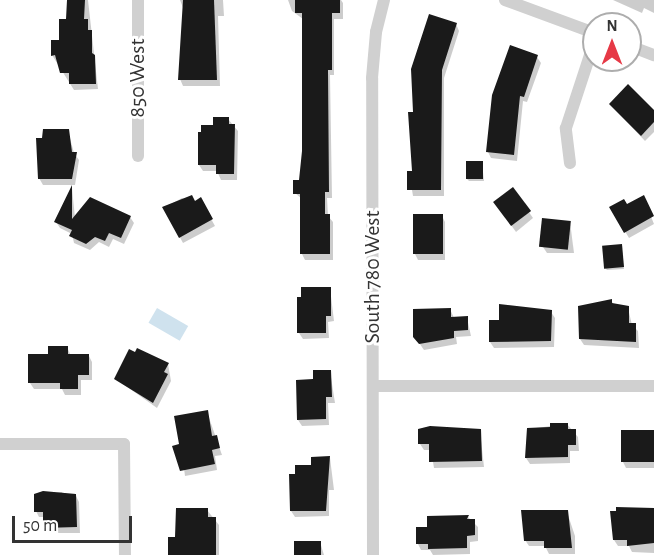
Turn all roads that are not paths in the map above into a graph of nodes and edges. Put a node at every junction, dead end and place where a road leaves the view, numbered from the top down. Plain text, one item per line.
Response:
1 (138, 0) edge
2 (384, 0) edge
3 (505, 0) edge
4 (582, 29) edge
5 (584, 72) edge
6 (138, 156) dead end
7 (570, 163) dead end
8 (374, 386) junction
9 (654, 386) edge
10 (0, 444) edge
11 (125, 555) edge
12 (373, 555) edge

1 - 6 street, 850 West
2 - 8 street, South 780 West
3 - 4 street
5 - 7 street
8 - 9 street
8 - 12 street, South 780 West
10 - 11 street

